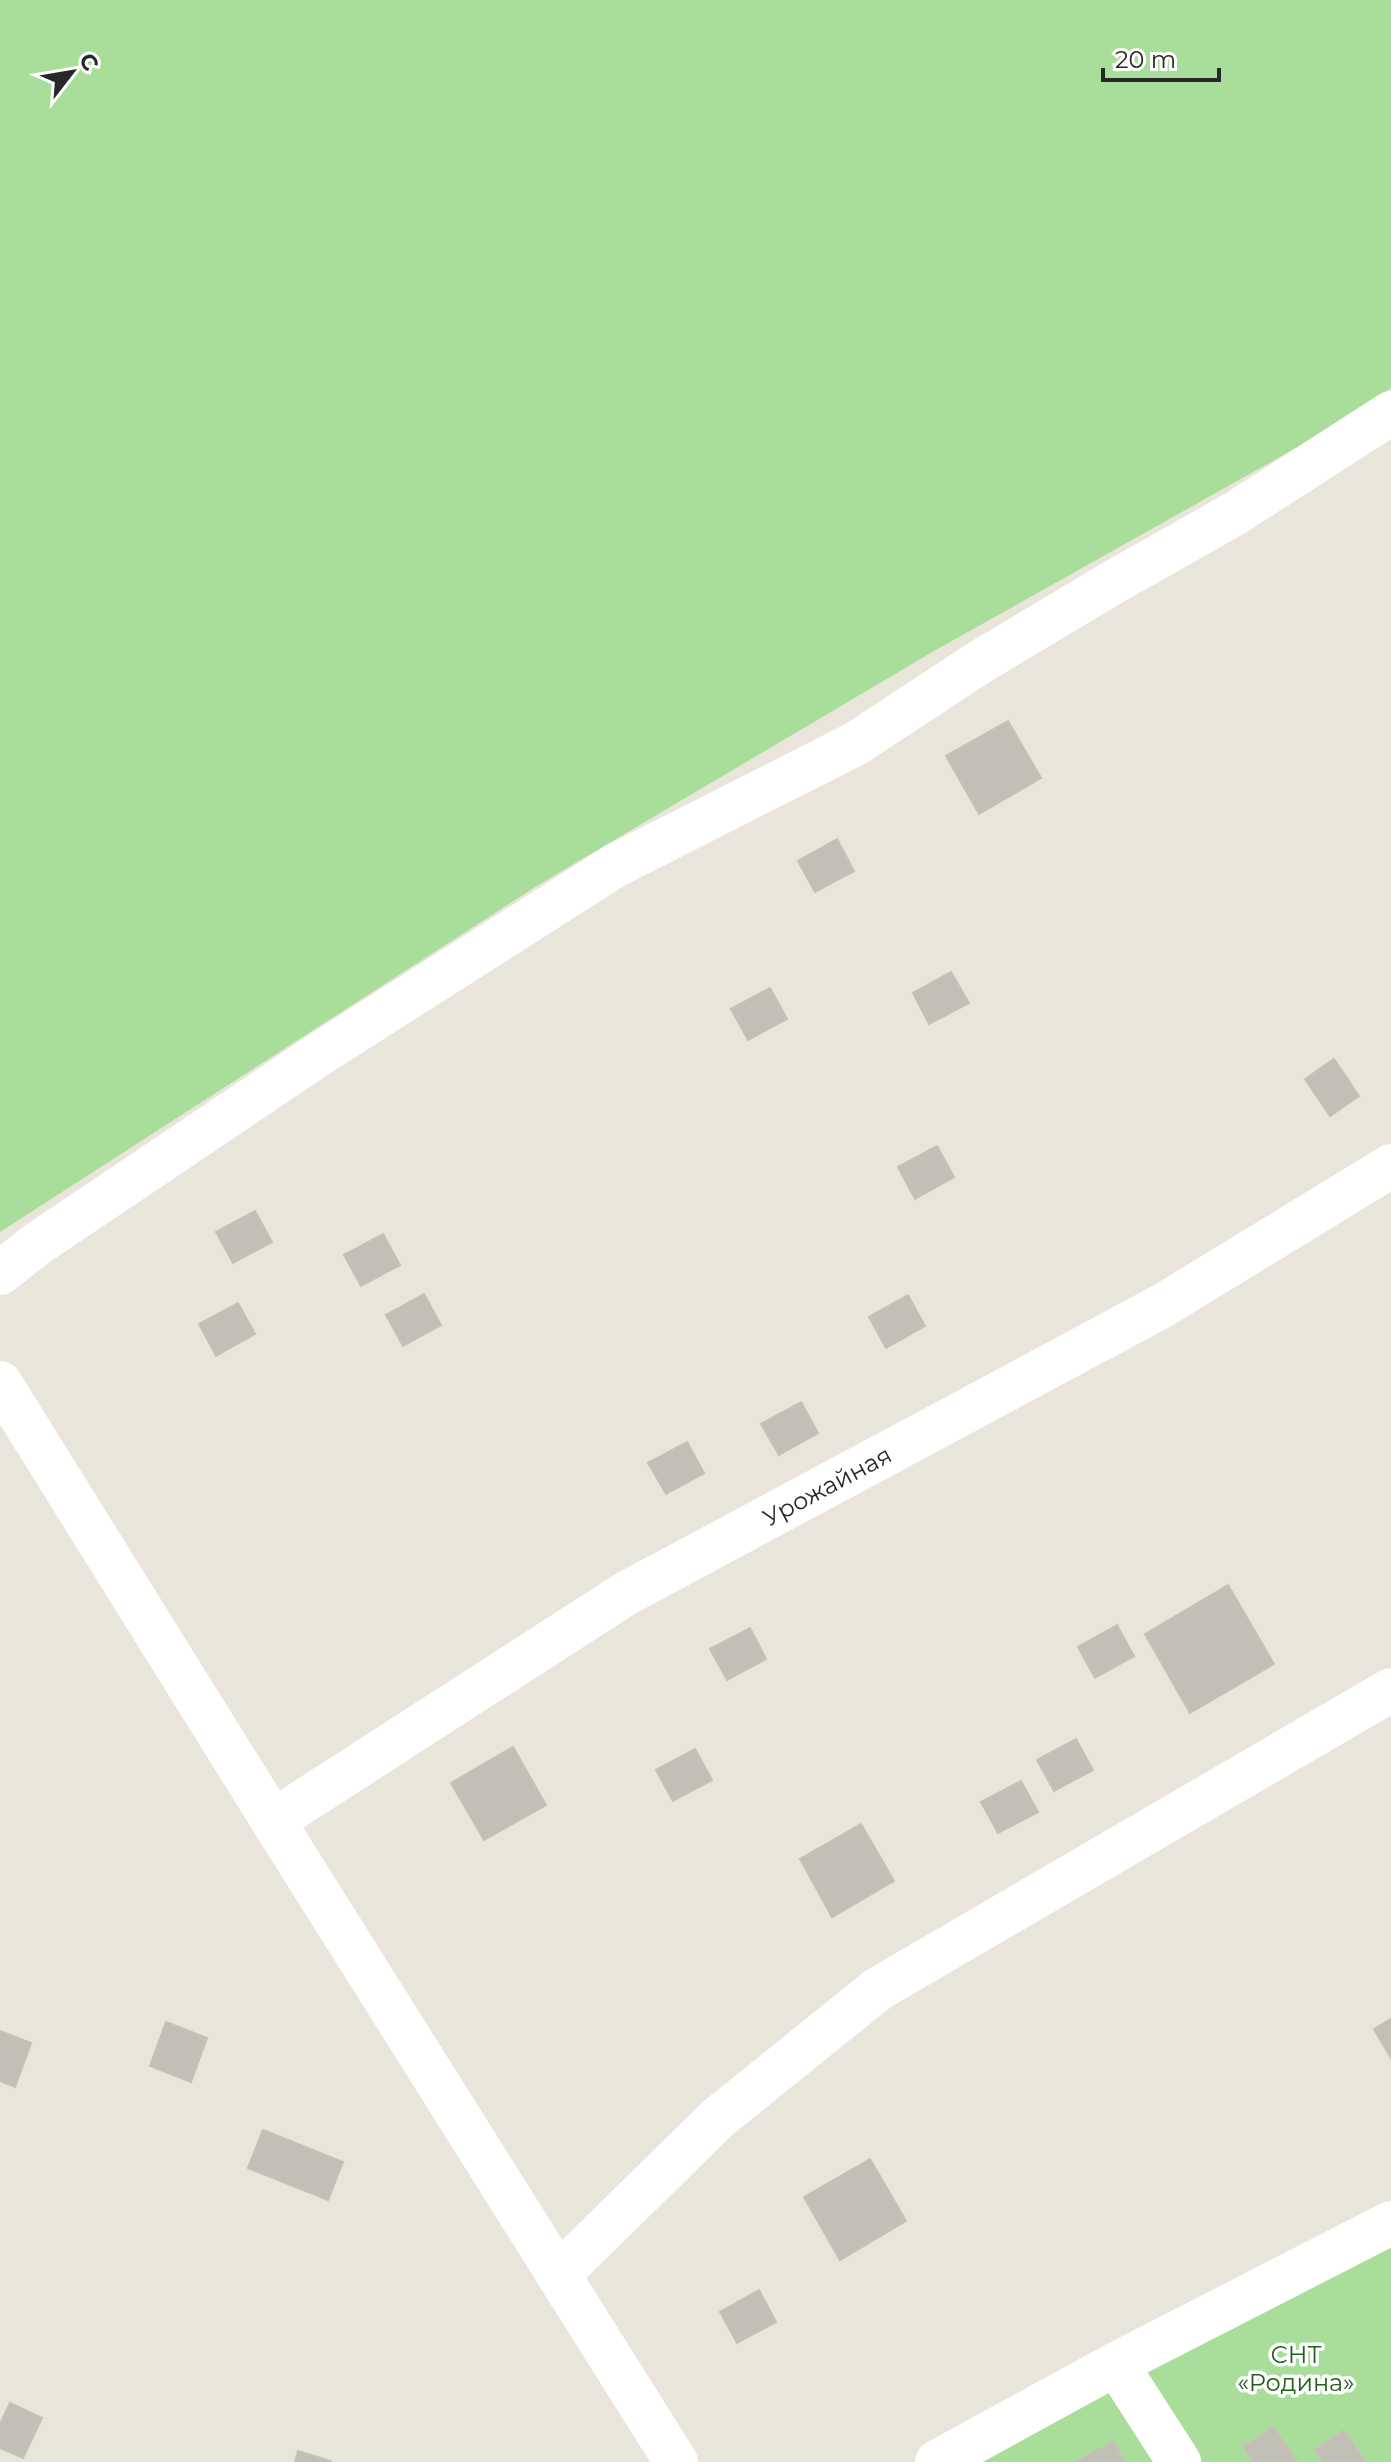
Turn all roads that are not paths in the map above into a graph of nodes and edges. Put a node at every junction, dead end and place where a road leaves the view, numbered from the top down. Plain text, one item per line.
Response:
1 (1391, 413) edge
2 (1391, 1166) edge
3 (0, 1273) edge
4 (0, 1383) edge
5 (1391, 1690) edge
6 (273, 1821) junction
7 (1390, 2225) edge
8 (558, 2275) junction
9 (1116, 2364) junction
10 (676, 2462) edge
11 (937, 2462) edge
12 (1179, 2462) edge

1 - 3 street
2 - 6 street, Урожайная
4 - 6 street
5 - 8 street
6 - 8 street
7 - 9 street
8 - 10 street
9 - 11 street
9 - 12 street

